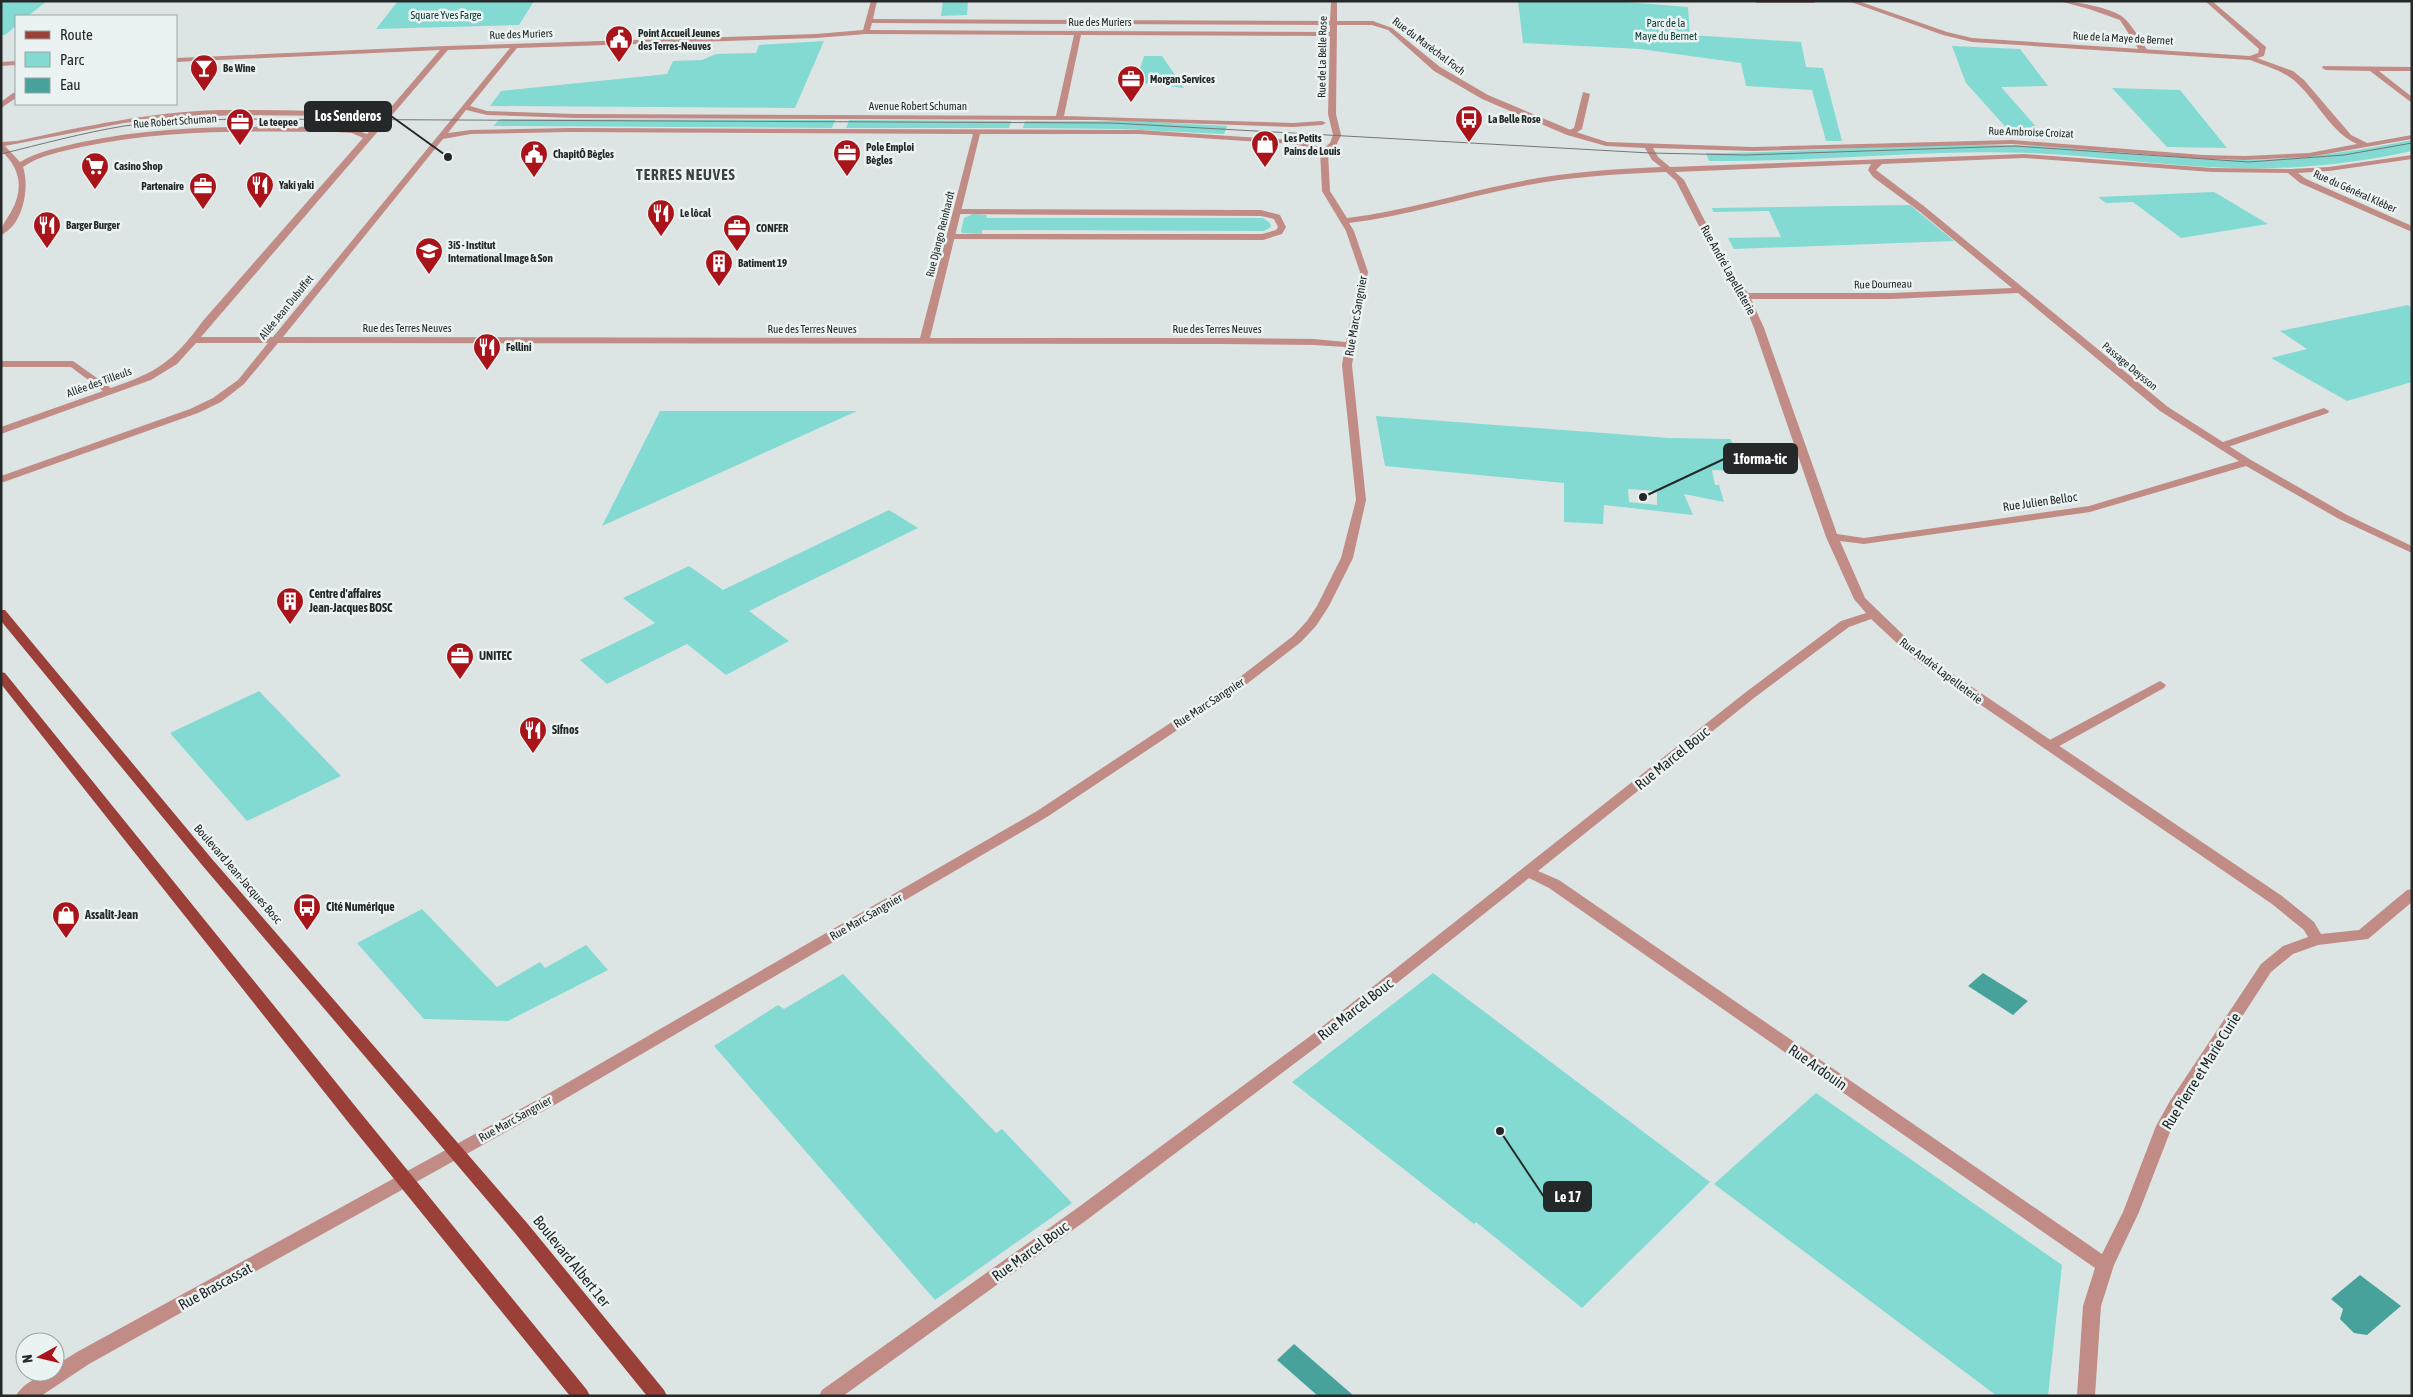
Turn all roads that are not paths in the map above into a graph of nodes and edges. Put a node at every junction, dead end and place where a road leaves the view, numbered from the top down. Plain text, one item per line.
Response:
1 (874, 1) edge
2 (1334, 1) edge
3 (1756, 1) edge
4 (1814, 1) edge
5 (1851, 1) edge
6 (2062, 1) edge
7 (2208, 1) edge
8 (869, 22) junction
9 (1334, 22) junction
10 (866, 32) junction
11 (1078, 34) junction
12 (1334, 34) junction
13 (515, 46) junction
14 (446, 48) junction
15 (2144, 51) junction
16 (2251, 58) junction
17 (178, 60) edge
18 (1, 64) edge
19 (15, 64) edge
20 (2326, 68) dead end
21 (2372, 69) junction
22 (2412, 69) edge
23 (1586, 94) dead end
24 (15, 95) edge
25 (2412, 101) edge
26 (1, 106) edge
27 (395, 106) junction
28 (465, 107) junction
29 (1332, 114) junction
30 (1060, 117) junction
31 (1322, 123) junction
32 (978, 132) junction
33 (1570, 133) junction
34 (368, 137) junction
35 (440, 137) junction
36 (2412, 137) edge
37 (1, 146) edge
38 (1648, 146) junction
39 (2368, 146) junction
40 (1320, 149) junction
41 (2412, 156) edge
42 (1882, 160) junction
43 (18, 167) junction
44 (1668, 169) junction
45 (2290, 171) junction
46 (957, 212) junction
47 (1344, 221) junction
48 (2412, 229) edge
49 (1, 232) edge
50 (951, 237) junction
51 (2020, 290) junction
52 (1745, 296) junction
53 (194, 340) junction
54 (274, 340) junction
55 (924, 341) junction
56 (1350, 345) junction
57 (1, 364) edge
58 (109, 391) junction
59 (2324, 411) dead end
60 (1, 431) edge
61 (2221, 446) junction
62 (2247, 462) junction
63 (1, 480) edge
64 (1832, 537) junction
65 (2412, 550) edge
66 (1, 612) edge
67 (1873, 614) junction
68 (1, 676) edge
69 (2160, 686) dead end
70 (2049, 746) junction
71 (1529, 872) junction
72 (2412, 894) edge
73 (2317, 940) junction
74 (455, 1153) junction
75 (406, 1179) junction
76 (2105, 1265) junction
77 (24, 1396) edge
78 (581, 1396) edge
79 (658, 1396) edge
80 (828, 1396) edge
81 (2086, 1396) edge

1 - 8 street
2 - 9 street, Rue de La Belle Rose
3 - 4 street
5 - 15 street, Rue de la Maye de Bernet
6 - 15 street
7 - 16 street
8 - 9 street, Rue des Muriers
8 - 10 street
9 - 12 street, Rue de La Belle Rose
9 - 33 street, Rue du Maréchal Foch
10 - 11 street, Rue des Muriers
10 - 13 street, Rue des Muriers
11 - 12 street, Rue des Muriers
11 - 30 street
12 - 29 street, Rue de La Belle Rose
13 - 14 street, Rue des Muriers
13 - 28 street, Allée Jean Dubuffet
14 - 17 street, Rue des Muriers
14 - 27 street
15 - 16 street, Rue de la Maye de Bernet
16 - 39 street, Rue de la Maye de Bernet
18 - 19 street
20 - 21 street
21 - 22 street
21 - 25 street
23 - 33 street
24 - 26 street
27 - 34 street
27 - 37 street, Rue Robert Schuman
28 - 30 street, Avenue Robert Schuman
28 - 35 street, Allée Jean Dubuffet
29 - 31 street, Rue de La Belle Rose
29 - 40 street, Rue de La Belle Rose
30 - 31 street, Avenue Robert Schuman
31 - 40 street, Rue de La Belle Rose
32 - 35 street, Avenue Robert Schuman
32 - 40 street, Avenue Robert Schuman
32 - 46 street, Rue Django Reinhardt
33 - 38 street, Rue du Maréchal Foch
34 - 43 street, Rue Robert Schuman
34 - 53 street
35 - 54 street, Allée Jean Dubuffet
36 - 39 street, Rue Ambroise Croizat
37 - 43 street
38 - 39 street, Rue Ambroise Croizat
38 - 44 street, Rue André Lapelleterie
40 - 47 street, Rue de La Belle Rose
41 - 45 street, Rue Ambroise Croizat
42 - 44 street, Rue Ambroise Croizat
42 - 45 street, Rue Ambroise Croizat
42 - 51 street, Passage Deysson
43 - 49 street
44 - 47 street
44 - 52 street, Rue André Lapelleterie
45 - 48 street, Rue du Général Kléber
46 - 50 street, Rue Django Reinhardt
46 - 50 street
47 - 56 street, Rue Marc Sangnier
50 - 55 street, Rue Django Reinhardt
51 - 52 street, Rue Dourneau
51 - 61 street, Passage Deysson
52 - 64 street, Rue André Lapelleterie
53 - 54 street, Rue des Terres Neuves
53 - 58 street, Allée des Tilleuls
54 - 55 street, Rue des Terres Neuves
54 - 63 street, Allée Jean Dubuffet
55 - 56 street, Rue des Terres Neuves
56 - 74 street, Rue Marc Sangnier
57 - 58 street
58 - 60 street, Allée des Tilleuls
59 - 61 street
61 - 62 street, Passage Deysson
62 - 64 street, Rue Julien Belloc
62 - 65 street, Passage Deysson
64 - 67 street, Rue André Lapelleterie
66 - 74 main road, Boulevard Jean-Jacques Bosc
67 - 70 street, Rue André Lapelleterie
67 - 71 street, Rue Marcel Bouc
68 - 75 main road
69 - 70 street
70 - 73 street, Rue André Lapelleterie
71 - 76 street, Rue Ardouin
71 - 80 street, Rue Marcel Bouc
72 - 73 street, Rue Pierre et Marie Curie
73 - 76 street, Rue Pierre et Marie Curie
74 - 75 street, Rue Marc Sangnier
74 - 79 main road, Boulevard Albert 1er
75 - 77 street, Rue Brascassat
75 - 78 main road
76 - 81 street, Rue Pierre et Marie Curie

